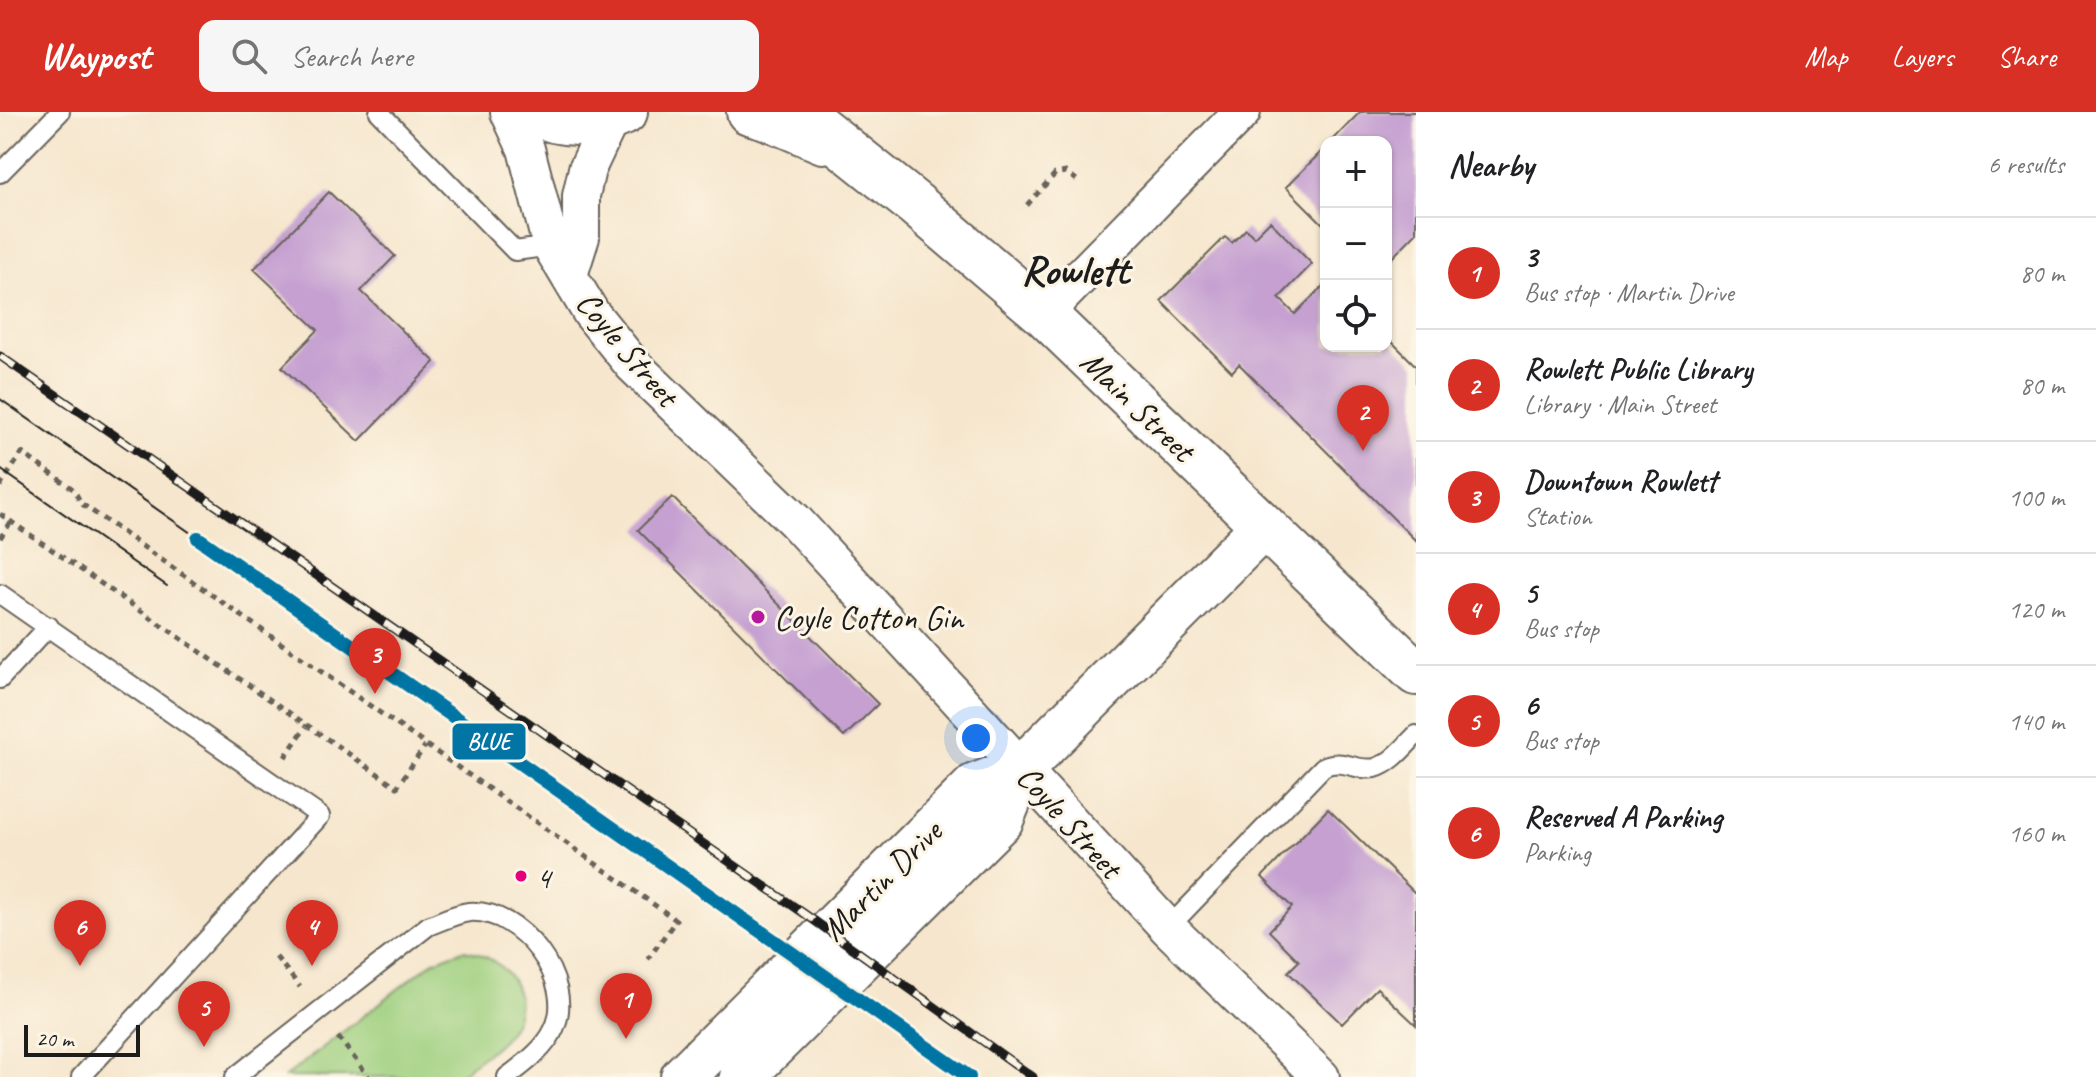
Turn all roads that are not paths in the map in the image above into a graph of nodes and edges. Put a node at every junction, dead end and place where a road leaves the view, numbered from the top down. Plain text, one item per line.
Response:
1 (60, 112) edge
2 (379, 112) edge
3 (509, 112) edge
4 (532, 112) edge
5 (749, 112) edge
6 (800, 112) edge
7 (1242, 112) edge
8 (618, 115) edge
9 (847, 152) junction
10 (0, 173) edge
11 (560, 260) junction
12 (1044, 314) junction
13 (1264, 526) junction
14 (0, 594) edge
15 (49, 626) junction
16 (1416, 673) edge
17 (0, 679) edge
18 (1416, 735) edge
19 (1022, 768) junction
20 (1168, 928) junction
21 (81, 1077) edge
22 (235, 1077) edge
23 (507, 1077) edge
24 (683, 1077) edge
25 (742, 1077) edge
26 (1321, 1077) edge

1 - 10 lane
2 - 11 lane
3 - 11 street, Coyle Street
4 - 8 street
5 - 9 street, Main Street
6 - 9 street, Main Street
7 - 12 street
8 - 11 street, Coyle Street
9 - 12 street, Main Street
11 - 19 street, Coyle Street
12 - 13 street, Main Street
13 - 16 street, Main Street
13 - 19 street, Martin Drive
14 - 15 lane
15 - 17 lane
15 - 21 lane
18 - 20 lane
19 - 20 street, Coyle Street
19 - 24 street, Martin Drive
19 - 25 street, Martin Drive
20 - 26 street, Coyle Street
22 - 23 lane

